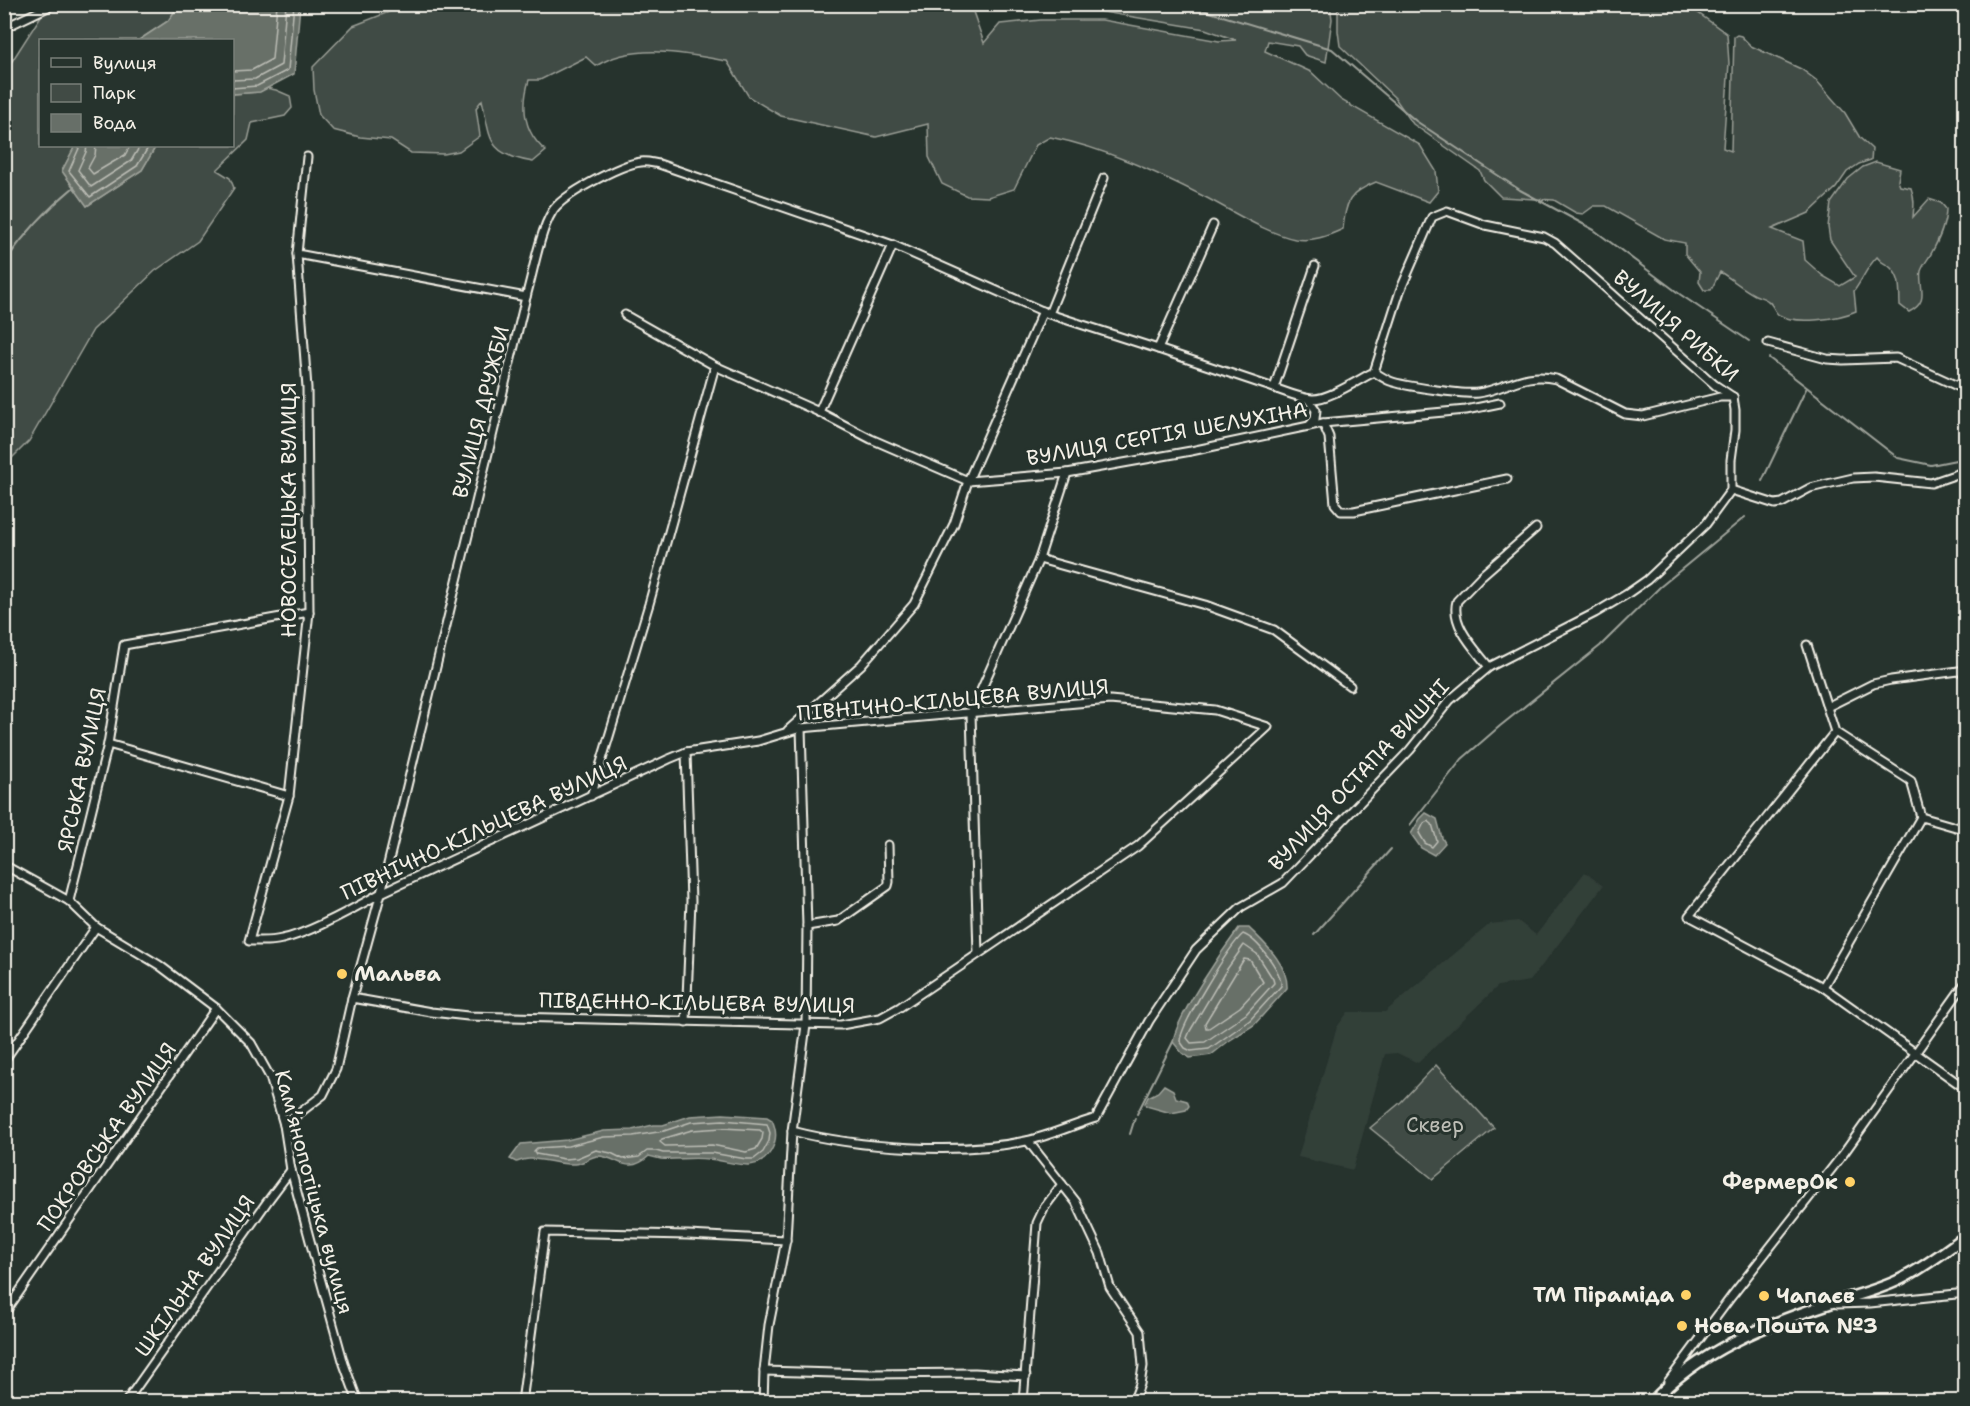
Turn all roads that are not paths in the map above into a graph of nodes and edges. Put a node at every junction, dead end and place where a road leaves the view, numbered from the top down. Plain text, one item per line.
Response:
1 (50, 6) dead end
2 (4, 28) edge
3 (307, 157) dead end
4 (1104, 178) dead end
5 (1213, 225) dead end
6 (893, 245) junction
7 (297, 254) junction
8 (1315, 266) dead end
9 (526, 297) junction
10 (1046, 312) junction
11 (625, 315) dead end
12 (1768, 343) dead end
13 (1158, 349) junction
14 (715, 366) junction
15 (1374, 372) junction
16 (1274, 388) junction
17 (1965, 390) edge
18 (1733, 397) junction
19 (1308, 399) junction
20 (1500, 403) dead end
21 (819, 412) junction
22 (1323, 423) junction
23 (1309, 426) junction
24 (1965, 471) edge
25 (1067, 473) junction
26 (1507, 479) dead end
27 (968, 481) junction
28 (1731, 490) junction
29 (1536, 528) dead end
30 (1039, 559) junction
31 (309, 612) junction
32 (1807, 645) dead end
33 (1489, 667) junction
34 (1965, 670) edge
35 (1350, 686) dead end
36 (1827, 707) junction
37 (970, 713) junction
38 (1268, 727) joint
39 (801, 728) junction
40 (1834, 732) junction
41 (784, 734) junction
42 (108, 744) junction
43 (686, 752) junction
44 (290, 796) junction
45 (591, 796) junction
46 (1921, 818) junction
47 (1965, 830) edge
48 (888, 845) dead end
49 (4, 865) edge
50 (381, 893) junction
51 (69, 901) junction
52 (807, 926) junction
53 (96, 927) junction
54 (249, 941) joint
55 (978, 954) junction
56 (1965, 982) edge
57 (1823, 987) junction
58 (352, 998) junction
59 (216, 1008) junction
60 (686, 1022) junction
61 (806, 1025) junction
62 (1915, 1052) junction
63 (4, 1061) edge
64 (1965, 1089) edge
65 (284, 1125) junction
66 (792, 1131) junction
67 (1028, 1141) junction
68 (291, 1170) junction
69 (1062, 1184) junction
70 (1965, 1236) edge
71 (786, 1240) junction
72 (1965, 1293) edge
73 (1830, 1304) junction
74 (4, 1314) edge
75 (764, 1371) junction
76 (1026, 1376) junction
77 (1662, 1390) junction
78 (4, 1394) edge
79 (1134, 1400) edge
80 (14, 1401) edge
81 (126, 1401) edge
82 (358, 1401) edge
83 (522, 1401) edge
84 (763, 1401) edge
85 (1023, 1401) edge
86 (1652, 1401) edge

1 - 2 street
3 - 7 street, НОВОСЕЛЕЦЬКА ВУЛИЦЯ
4 - 10 street
5 - 13 street
6 - 9 street, ВУЛИЦЯ ДРУЖБИ
6 - 10 street, ВУЛИЦЯ ДРУЖБИ
6 - 21 street
7 - 9 street
7 - 31 street, НОВОСЕЛЕЦЬКА ВУЛИЦЯ
8 - 16 street
9 - 50 street, ВУЛИЦЯ ДРУЖБИ
10 - 13 street, ВУЛИЦЯ ДРУЖБИ
10 - 27 street
11 - 14 street, ВУЛИЦЯ СЕРГІЯ ШЕЛУХІНА
12 - 17 street
13 - 16 street, ВУЛИЦЯ ДРУЖБИ
14 - 21 street, ВУЛИЦЯ СЕРГІЯ ШЕЛУХІНА
14 - 45 street
15 - 18 street, ВУЛИЦЯ РИБКИ
15 - 18 street, ВУЛИЦЯ РИБКИ
15 - 19 street
16 - 19 street, ВУЛИЦЯ ДРУЖБИ
18 - 28 street
19 - 23 street
20 - 22 street, ВУЛИЦЯ СЕРГІЯ ШЕЛУХІНА
21 - 27 street, ВУЛИЦЯ СЕРГІЯ ШЕЛУХІНА
22 - 23 street, ВУЛИЦЯ СЕРГІЯ ШЕЛУХІНА
22 - 26 street
23 - 25 street, ВУЛИЦЯ СЕРГІЯ ШЕЛУХІНА
24 - 28 street
25 - 27 street, ВУЛИЦЯ СЕРГІЯ ШЕЛУХІНА
25 - 30 street
27 - 41 street
28 - 33 street, ВУЛИЦЯ ОСТАПА ВИШНІ
29 - 33 street
30 - 35 street
30 - 37 street
31 - 42 street, ЯРСЬКА ВУЛИЦЯ
31 - 44 street, НОВОСЕЛЕЦЬКА ВУЛИЦЯ
32 - 36 street
33 - 67 street, ВУЛИЦЯ ОСТАПА ВИШНІ
34 - 36 street
36 - 40 street
37 - 38 street, ПІВНІЧНО-КІЛЬЦЕВА ВУЛИЦЯ
37 - 39 street, ПІВНІЧНО-КІЛЬЦЕВА ВУЛИЦЯ
37 - 55 street
38 - 55 street, ПІВДЕННО-КІЛЬЦЕВА ВУЛИЦЯ
39 - 41 street, ПІВНІЧНО-КІЛЬЦЕВА ВУЛИЦЯ
39 - 52 street
40 - 46 street
40 - 57 street
41 - 43 street, ПІВНІЧНО-КІЛЬЦЕВА ВУЛИЦЯ
42 - 44 street
42 - 51 street, ЯРСЬКА ВУЛИЦЯ
43 - 45 street, ПІВНІЧНО-КІЛЬЦЕВА ВУЛИЦЯ
43 - 60 street
44 - 54 street, НОВОСЕЛЕЦЬКА ВУЛИЦЯ
45 - 50 street, ПІВНІЧНО-КІЛЬЦЕВА ВУЛИЦЯ
46 - 47 street
46 - 57 street
48 - 52 street
49 - 51 street, Камʼянопотіцька вулиця
50 - 54 street, ПІВНІЧНО-КІЛЬЦЕВА ВУЛИЦЯ
50 - 58 street, ВУЛИЦЯ ДРУЖБИ
51 - 53 street, Камʼянопотіцька вулиця
52 - 61 street
53 - 59 street, Камʼянопотіцька вулиця
53 - 63 street
55 - 61 street, ПІВДЕННО-КІЛЬЦЕВА ВУЛИЦЯ
56 - 62 street
57 - 62 street
58 - 60 street, ПІВДЕННО-КІЛЬЦЕВА ВУЛИЦЯ
58 - 65 street, ВУЛИЦЯ ДРУЖБИ
59 - 65 street, Камʼянопотіцька вулиця
59 - 74 street, ПОКРОВСЬКА ВУЛИЦЯ
60 - 61 street, ПІВДЕННО-КІЛЬЦЕВА ВУЛИЦЯ
61 - 66 street
62 - 64 street
62 - 77 street
65 - 68 street, Камʼянопотіцька вулиця
66 - 67 street, ВУЛИЦЯ ОСТАПА ВИШНІ
66 - 71 street
67 - 69 street
68 - 81 street, ШКІЛЬНА ВУЛИЦЯ
68 - 82 street, Камʼянопотіцька вулиця
69 - 76 street
69 - 79 street
70 - 73 main road
71 - 75 street
71 - 83 street
72 - 73 street
73 - 77 main road
75 - 76 street
75 - 84 street
76 - 85 street
77 - 86 main road
78 - 80 main road

